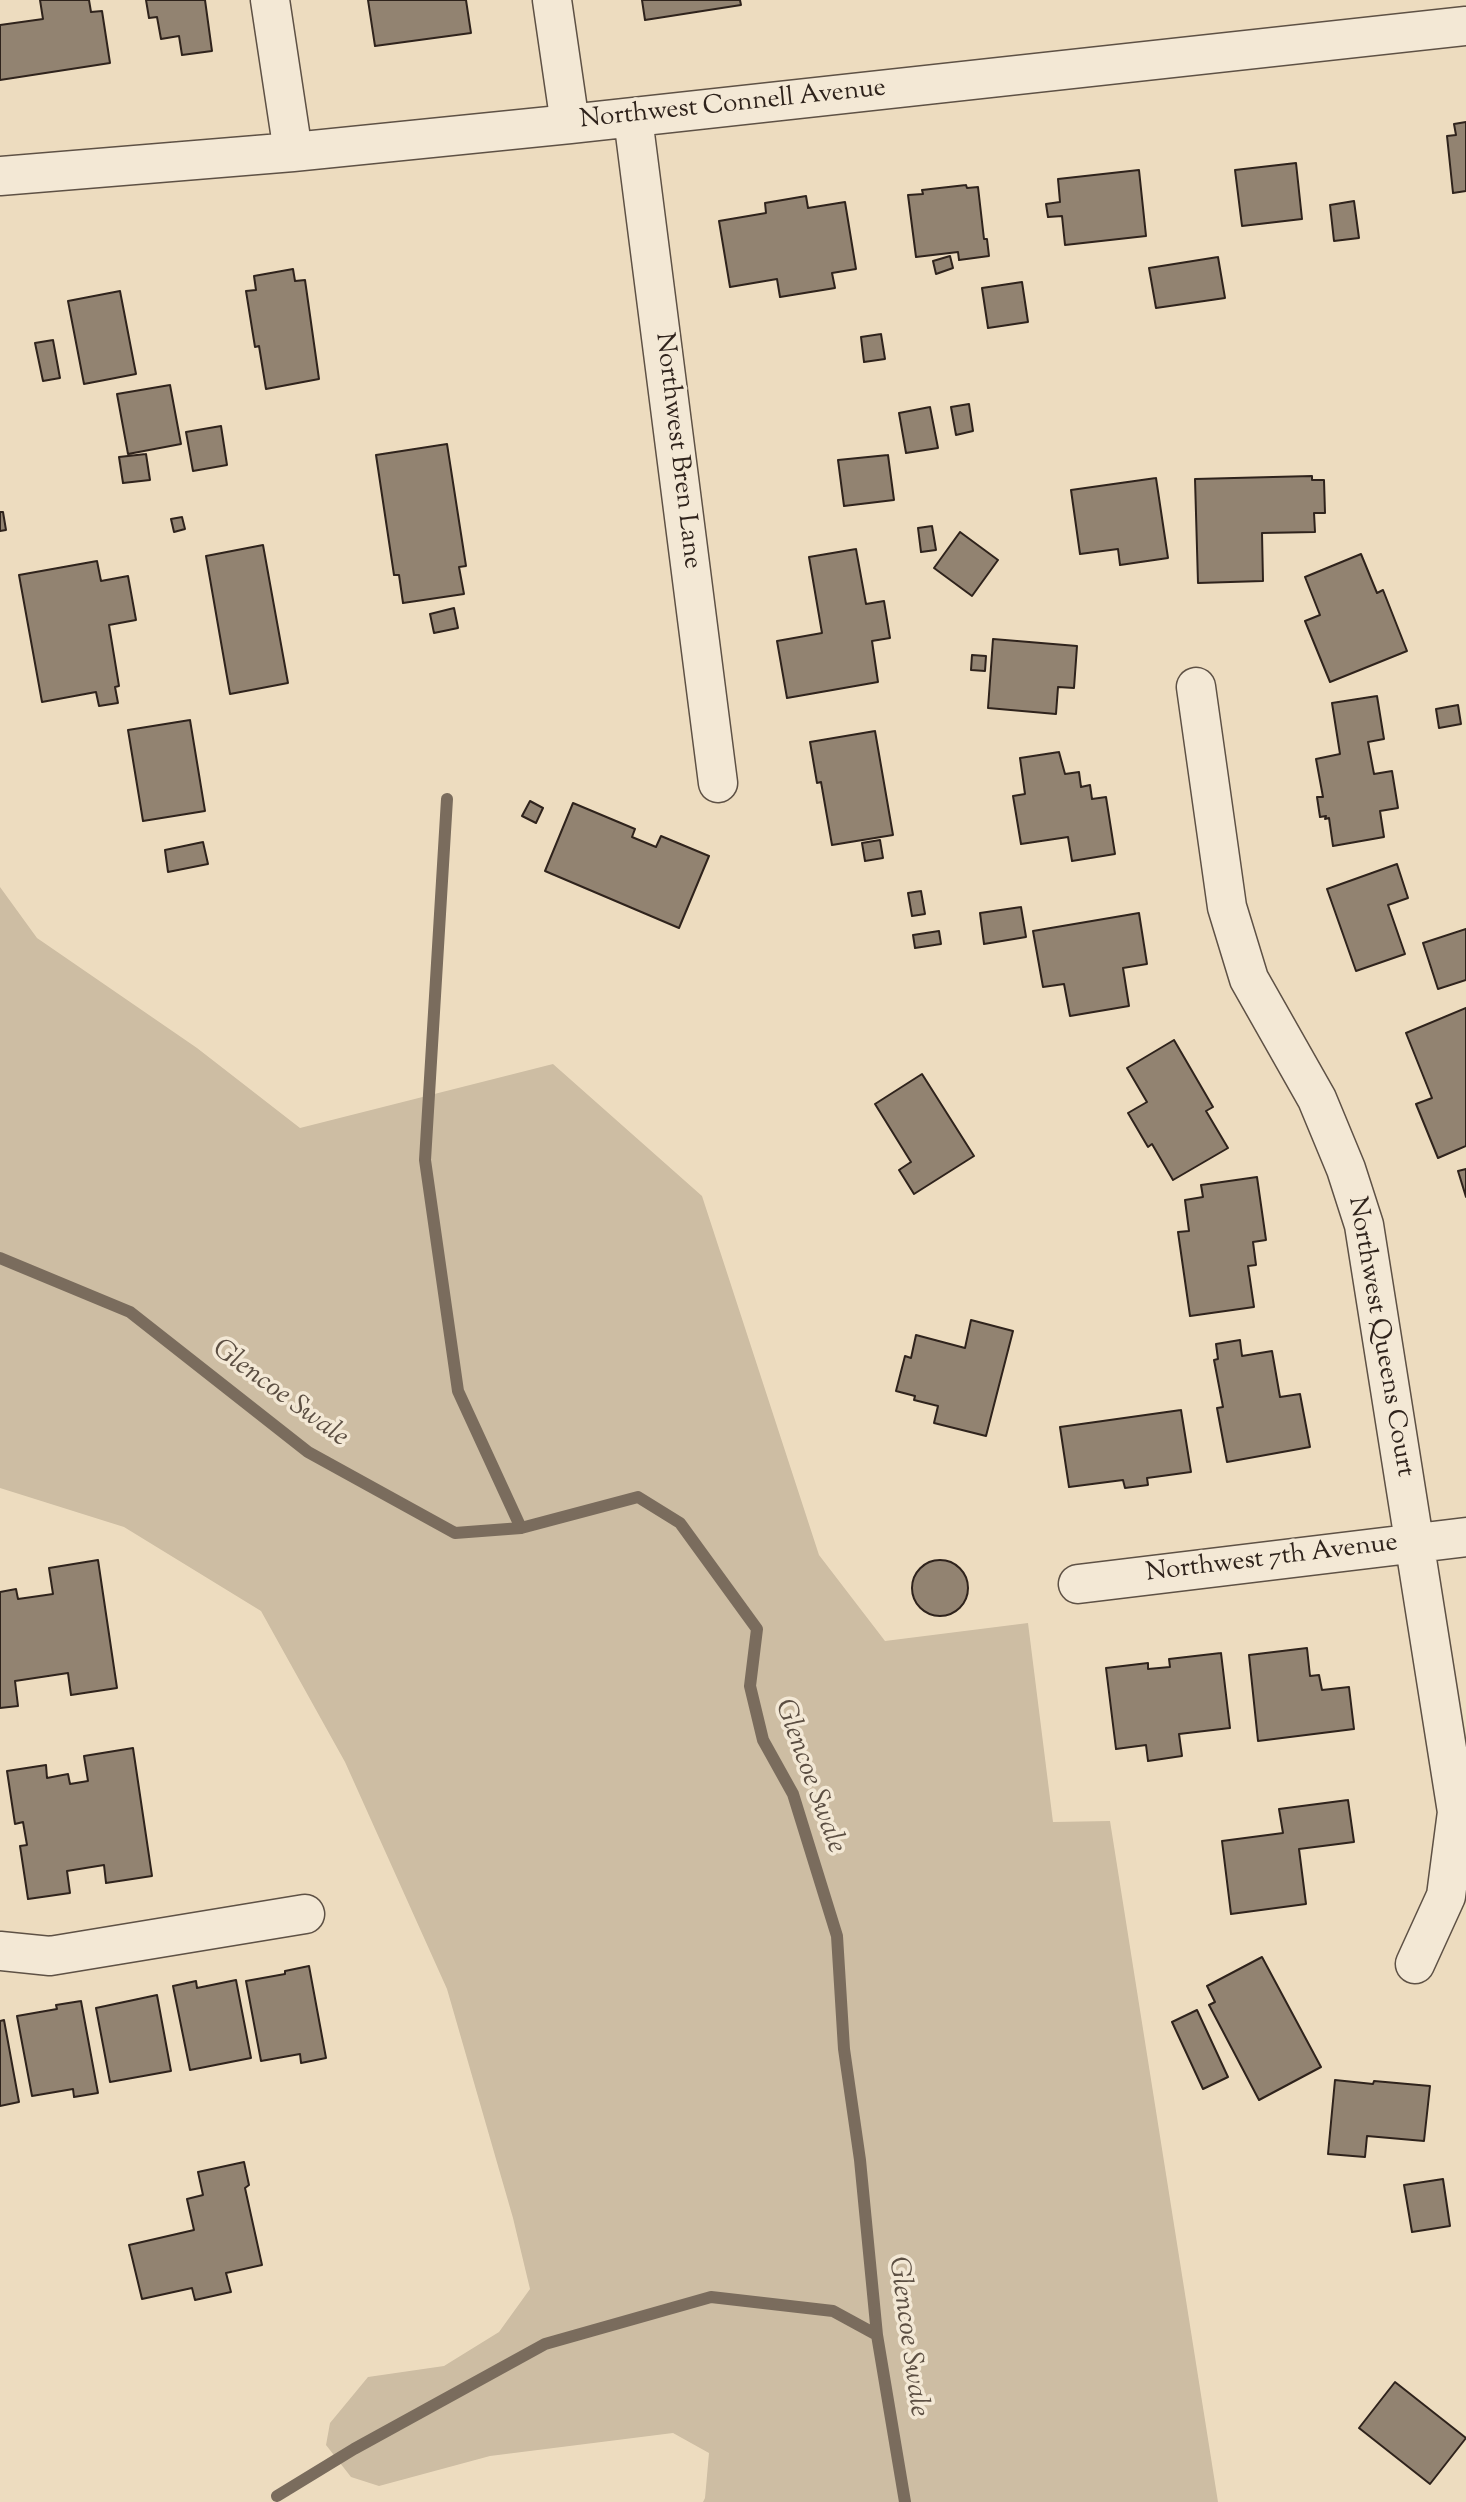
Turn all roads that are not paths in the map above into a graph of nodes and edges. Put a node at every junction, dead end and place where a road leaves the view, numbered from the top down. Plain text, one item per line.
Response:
1 (270, 0) edge
2 (552, 0) edge
3 (1466, 26) edge
4 (633, 118) junction
5 (570, 124) junction
6 (293, 152) junction
7 (0, 176) edge
8 (1196, 687) dead end
9 (718, 783) dead end
10 (1466, 1537) edge
11 (1414, 1542) junction
12 (1078, 1584) dead end
13 (305, 1914) dead end
14 (0, 1951) edge
15 (1415, 1964) dead end

1 - 6 street
2 - 5 street
3 - 4 street, Northwest Connell Avenue
4 - 5 street, Northwest Connell Avenue
4 - 9 street, Northwest Bren Lane
5 - 6 street, Northwest Connell Avenue
6 - 7 street, Northwest Connell Avenue
8 - 11 street, Northwest Queens Court
10 - 11 street, Northwest 7th Avenue
11 - 12 street, Northwest 7th Avenue
11 - 15 street, Northwest Queens Court
13 - 14 street

